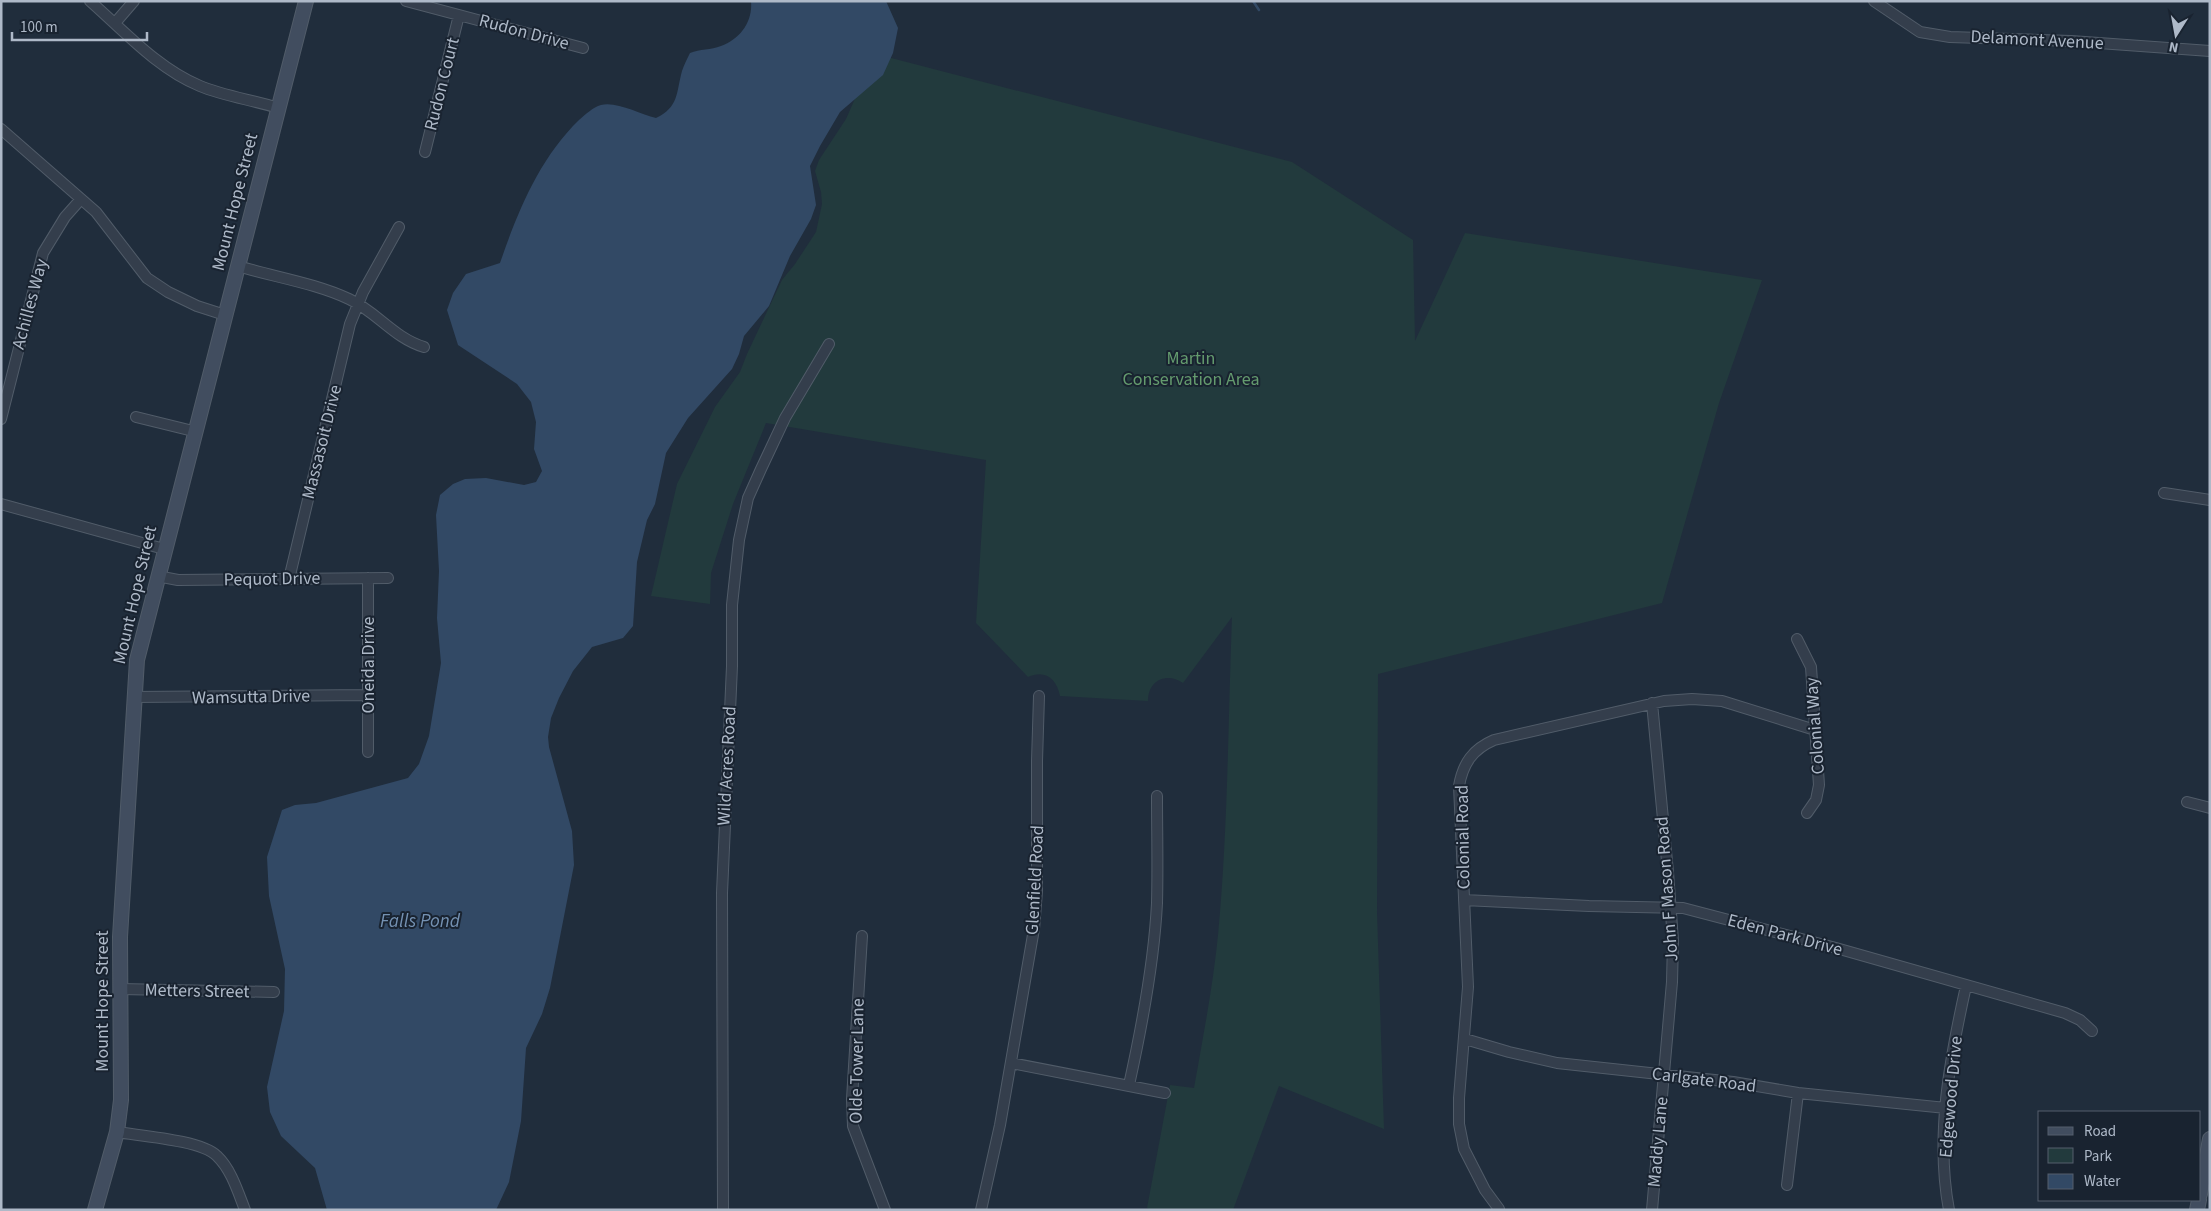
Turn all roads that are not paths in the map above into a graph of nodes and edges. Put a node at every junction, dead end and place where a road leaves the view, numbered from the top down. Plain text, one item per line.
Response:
1 (90, 1) edge
2 (134, 1) edge
3 (306, 1) edge
4 (406, 1) edge
5 (1874, 1) edge
6 (459, 16) junction
7 (115, 23) junction
8 (583, 48) dead end
9 (2210, 51) edge
10 (278, 108) junction
11 (1, 129) edge
12 (425, 152) dead end
13 (81, 198) junction
14 (400, 227) dead end
15 (238, 266) junction
16 (358, 304) junction
17 (226, 314) junction
18 (829, 344) dead end
19 (424, 347) dead end
20 (136, 417) dead end
21 (1, 419) edge
22 (196, 432) junction
23 (2164, 493) dead end
24 (2210, 500) edge
25 (1, 504) edge
26 (164, 549) junction
27 (157, 576) junction
28 (368, 578) junction
29 (388, 578) dead end
30 (289, 579) junction
31 (1797, 639) dead end
32 (368, 695) junction
33 (1039, 696) dead end
34 (133, 697) junction
35 (1652, 703) junction
36 (1816, 730) junction
37 (368, 752) dead end
38 (1157, 796) dead end
39 (2187, 802) dead end
40 (2210, 808) edge
41 (1806, 813) dead end
42 (1464, 900) junction
43 (1671, 907) junction
44 (862, 936) dead end
45 (1966, 986) junction
46 (120, 989) junction
47 (274, 992) dead end
48 (2092, 1031) dead end
49 (1465, 1039) junction
50 (1011, 1063) junction
51 (1665, 1074) junction
52 (1129, 1085) junction
53 (1165, 1093) dead end
54 (1798, 1093) junction
55 (1946, 1108) junction
56 (117, 1132) junction
57 (2210, 1139) edge
58 (1787, 1185) dead end
59 (2201, 1188) edge
60 (1499, 1209) edge
61 (95, 1210) edge
62 (244, 1210) edge
63 (723, 1210) edge
64 (885, 1210) edge
65 (982, 1210) edge
66 (1652, 1210) edge
67 (1949, 1210) edge

1 - 7 street
2 - 7 street
3 - 10 street, Mount Hope Street
4 - 6 street, Rudon Drive
5 - 9 street, Delamont Avenue
6 - 8 street, Rudon Drive
6 - 12 street, Rudon Court
7 - 10 street
10 - 15 street, Mount Hope Street
11 - 13 street
13 - 17 street
13 - 21 street, Achilles Way
14 - 16 street, Massasoit Drive
15 - 16 street
15 - 17 street, Mount Hope Street
16 - 19 street
16 - 30 street, Massasoit Drive
17 - 22 street, Mount Hope Street
18 - 63 street, Wild Acres Road
20 - 22 street
22 - 26 street, Mount Hope Street
23 - 24 street
25 - 26 street
26 - 27 street, Mount Hope Street
27 - 30 street, Pequot Drive
27 - 34 street, Mount Hope Street
28 - 29 street, Pequot Drive
28 - 30 street, Pequot Drive
28 - 32 street, Oneida Drive
31 - 36 street, Colonial Way
32 - 34 street, Wamsutta Drive
32 - 37 street, Oneida Drive
33 - 50 street, Glenfield Road
34 - 46 street, Mount Hope Street
35 - 36 street, Colonial Road
35 - 42 street, Colonial Road
35 - 43 street, John F Mason Road
36 - 41 street, Colonial Way
38 - 52 street
39 - 40 street
42 - 43 street, Eden Park Drive
42 - 49 street, Colonial Road
43 - 45 street, Eden Park Drive
43 - 51 street, John F Mason Road
44 - 64 street, Olde Tower Lane
45 - 48 street, Eden Park Drive
45 - 55 street, Edgewood Drive
46 - 47 street, Metters Street
46 - 56 street, Mount Hope Street
49 - 51 street, Carlgate Road
49 - 60 street, Colonial Road
50 - 52 street
50 - 65 street, Glenfield Road
51 - 54 street, Carlgate Road
51 - 66 street, Maddy Lane
52 - 53 street
54 - 55 street, Carlgate Road
54 - 58 street
55 - 67 street, Edgewood Drive
56 - 61 street, Mount Hope Street
56 - 62 street
57 - 59 street

